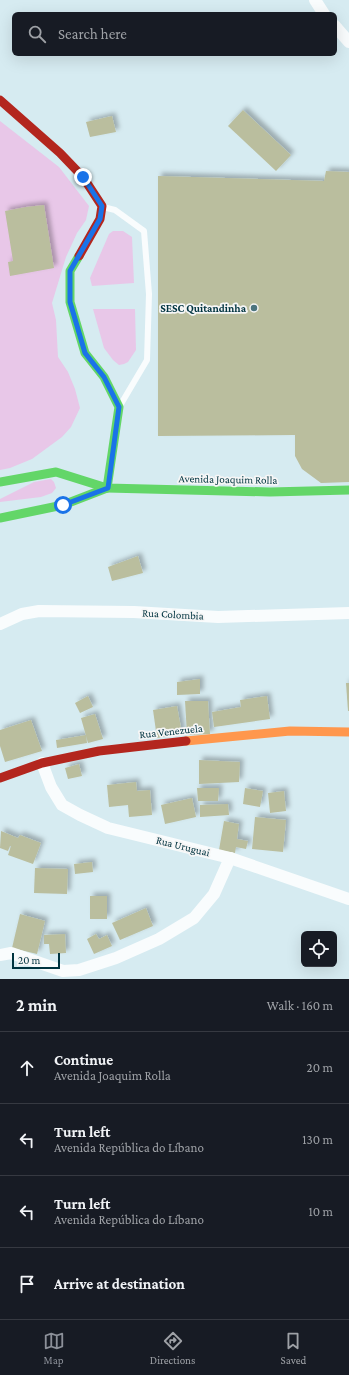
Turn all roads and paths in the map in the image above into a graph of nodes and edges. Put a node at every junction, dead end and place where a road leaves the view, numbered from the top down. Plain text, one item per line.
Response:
1 (314, 0) edge
2 (323, 12) edge
3 (337, 28) edge
4 (349, 42) edge
5 (0, 100) edge
6 (102, 206) junction
7 (119, 407) junction
8 (0, 482) edge
9 (108, 488) junction
10 (349, 490) edge
11 (0, 518) edge
12 (349, 613) edge
13 (0, 624) edge
14 (349, 732) edge
15 (42, 763) junction
16 (0, 778) edge
17 (230, 858) junction
18 (349, 899) edge
19 (0, 955) edge

1 - 2 street
3 - 4 street
5 - 6 street
6 - 7 street
6 - 7 lane
7 - 9 street
8 - 9 street, Avenida Joaquim Rolla
9 - 10 street, Avenida Joaquim Rolla
9 - 11 street, Avenida Joaquim Rolla
12 - 13 street, Rua Colombia
14 - 15 street, Rua Venezuela
15 - 16 street, Rua Venezuela
15 - 17 street, Rua Uruguai
17 - 18 street, Rua Uruguai
17 - 19 street

